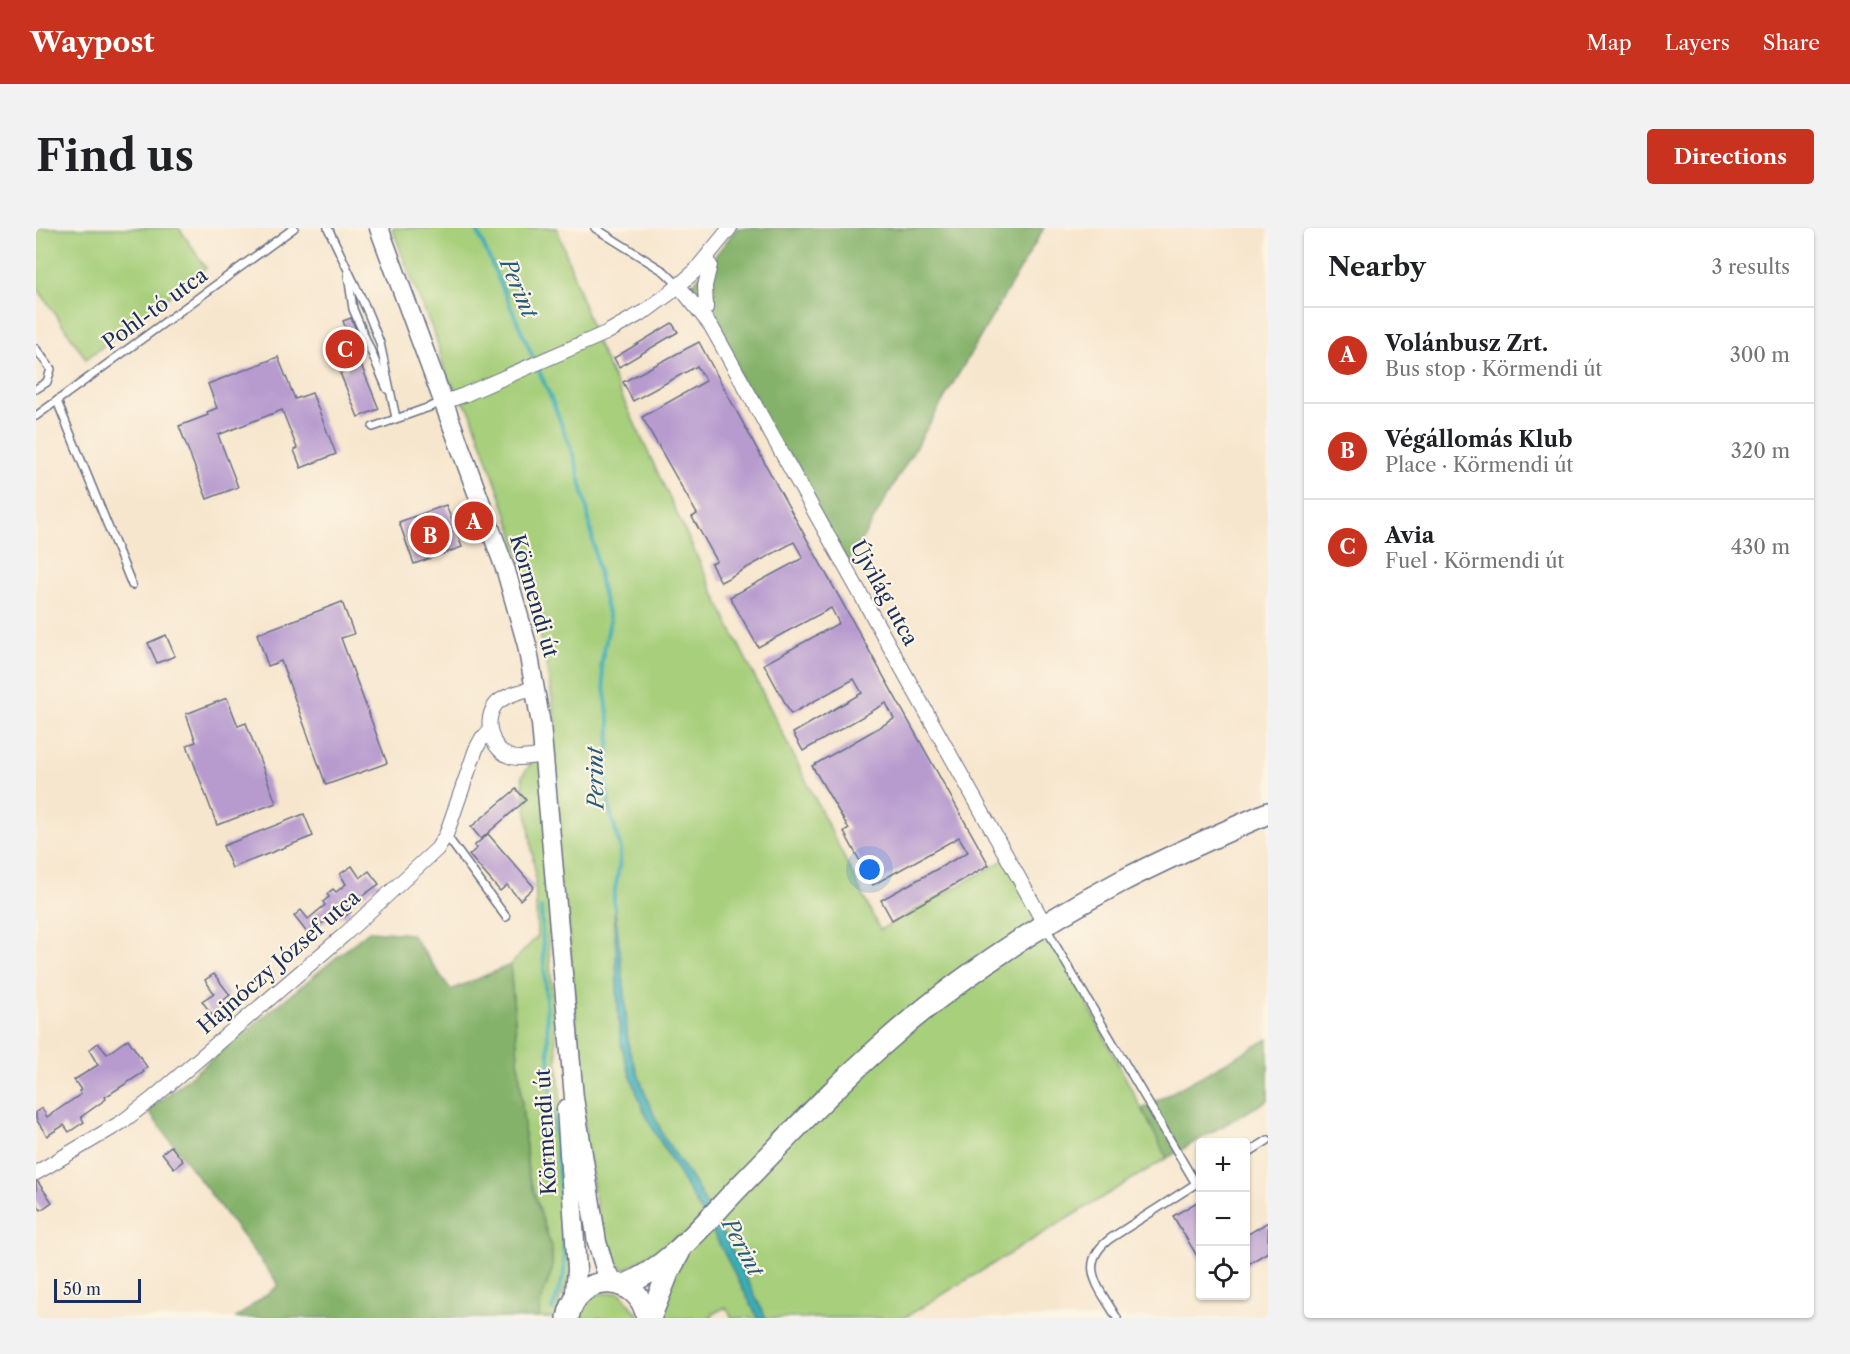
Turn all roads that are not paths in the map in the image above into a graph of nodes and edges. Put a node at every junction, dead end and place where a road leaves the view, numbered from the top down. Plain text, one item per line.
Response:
1 (294, 228) edge
2 (327, 228) edge
3 (379, 228) edge
4 (595, 228) edge
5 (730, 228) edge
6 (710, 265) dead end
7 (346, 267) junction
8 (679, 286) junction
9 (706, 308) dead end
10 (36, 348) edge
11 (36, 389) edge
12 (57, 401) junction
13 (444, 402) junction
14 (394, 406) junction
15 (36, 416) edge
16 (396, 418) junction
17 (373, 427) dead end
18 (132, 585) dead end
19 (536, 687) junction
20 (490, 732) junction
21 (544, 754) junction
22 (1268, 813) edge
23 (446, 835) junction
24 (506, 917) dead end
25 (1046, 926) junction
26 (562, 960) junction
27 (1268, 1141) edge
28 (1250, 1151) edge
29 (36, 1173) edge
30 (1196, 1179) edge
31 (1196, 1183) edge
32 (686, 1243) junction
33 (620, 1285) junction
34 (571, 1310) edge
35 (648, 1318) edge
36 (1117, 1318) edge

1 - 12 lane, Pohl-tó utca
2 - 7 lane
3 - 13 street, Körmendi út
4 - 8 lane
5 - 8 street
6 - 9 street
7 - 14 lane
7 - 14 lane
8 - 13 street
8 - 25 street, Újvilág utca
10 - 11 lane
12 - 15 lane, Pohl-tó utca
12 - 18 lane
13 - 16 lane
13 - 19 street, Körmendi út
14 - 16 lane
16 - 17 lane
19 - 20 street
19 - 21 street, Körmendi út
20 - 21 street
20 - 23 street, Hajnóczy József utca
21 - 26 street, Körmendi út
22 - 25 main road
23 - 24 lane
23 - 29 street, Hajnóczy József utca
25 - 30 lane
25 - 32 main road
26 - 33 street, Körmendi út
26 - 34 street, Körmendi út
27 - 28 lane
31 - 36 lane
32 - 33 main road
32 - 35 main road
33 - 34 main road
33 - 35 main road

